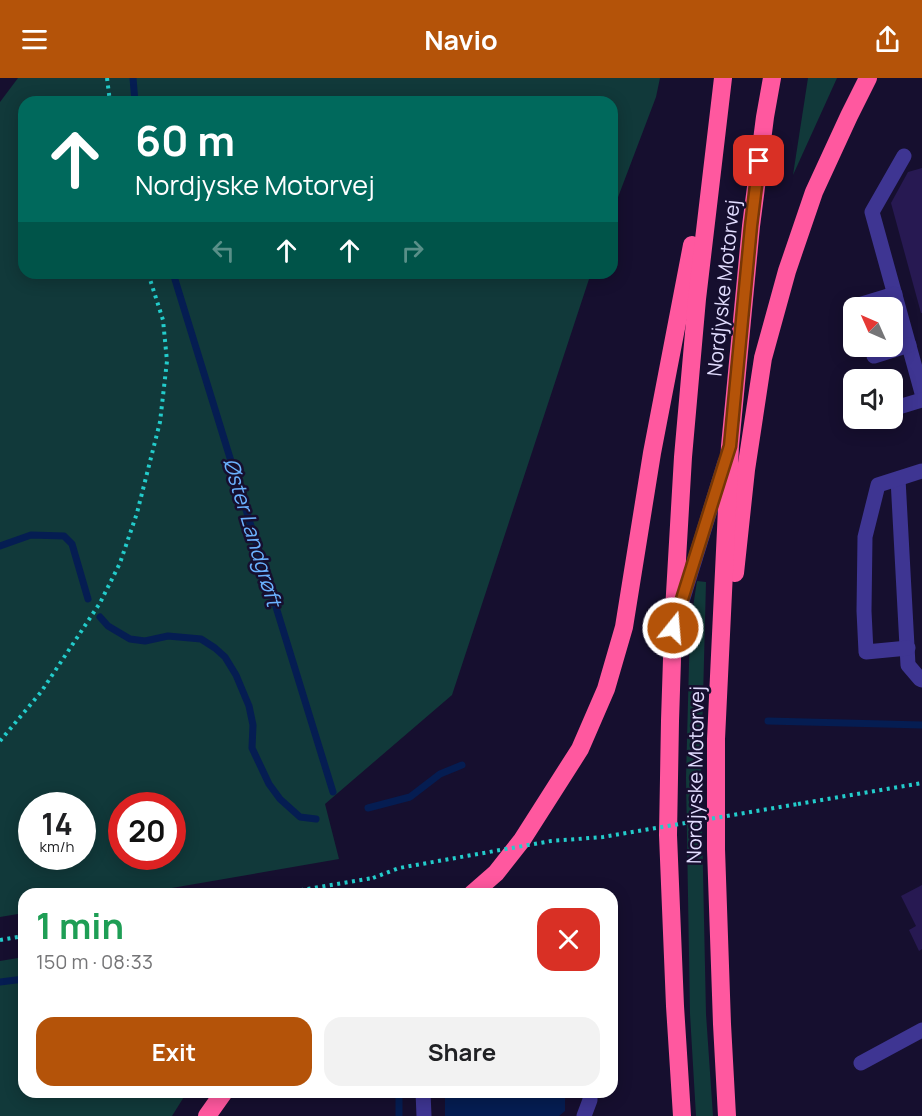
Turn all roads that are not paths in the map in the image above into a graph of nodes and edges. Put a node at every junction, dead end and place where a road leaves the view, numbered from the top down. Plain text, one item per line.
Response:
1 (772, 78) edge
2 (868, 78) edge
3 (722, 82) edge
4 (718, 110) junction
5 (904, 156) dead end
6 (895, 294) junction
7 (885, 297) edge
8 (914, 349) edge
9 (922, 392) edge
10 (922, 400) edge
11 (903, 406) edge
12 (730, 446) junction
13 (922, 471) edge
14 (898, 479) junction
15 (673, 628) junction
16 (908, 648) junction
17 (922, 680) edge
18 (716, 739) junction
19 (479, 888) edge
20 (922, 1030) edge
21 (861, 1063) dead end
22 (220, 1098) edge
23 (222, 1098) edge
24 (423, 1098) edge
25 (590, 1098) edge
26 (207, 1116) edge
27 (215, 1116) edge
28 (423, 1116) edge
29 (584, 1116) edge
30 (682, 1116) edge
31 (727, 1116) edge

1 - 12 highway, Nordjyske Motorvej
2 - 18 highway
3 - 4 highway, Nordjyske Motorvej
4 - 15 highway, Nordjyske Motorvej
4 - 19 highway
5 - 6 lane
6 - 7 lane
6 - 8 lane
8 - 9 lane
10 - 11 lane
12 - 15 lane
12 - 18 highway, Nordjyske Motorvej
13 - 14 lane
14 - 16 lane
14 - 16 lane
15 - 30 highway, Nordjyske Motorvej
16 - 17 lane
18 - 31 highway, Nordjyske Motorvej
20 - 21 lane
22 - 26 highway
23 - 27 highway
24 - 28 lane
25 - 29 lane

